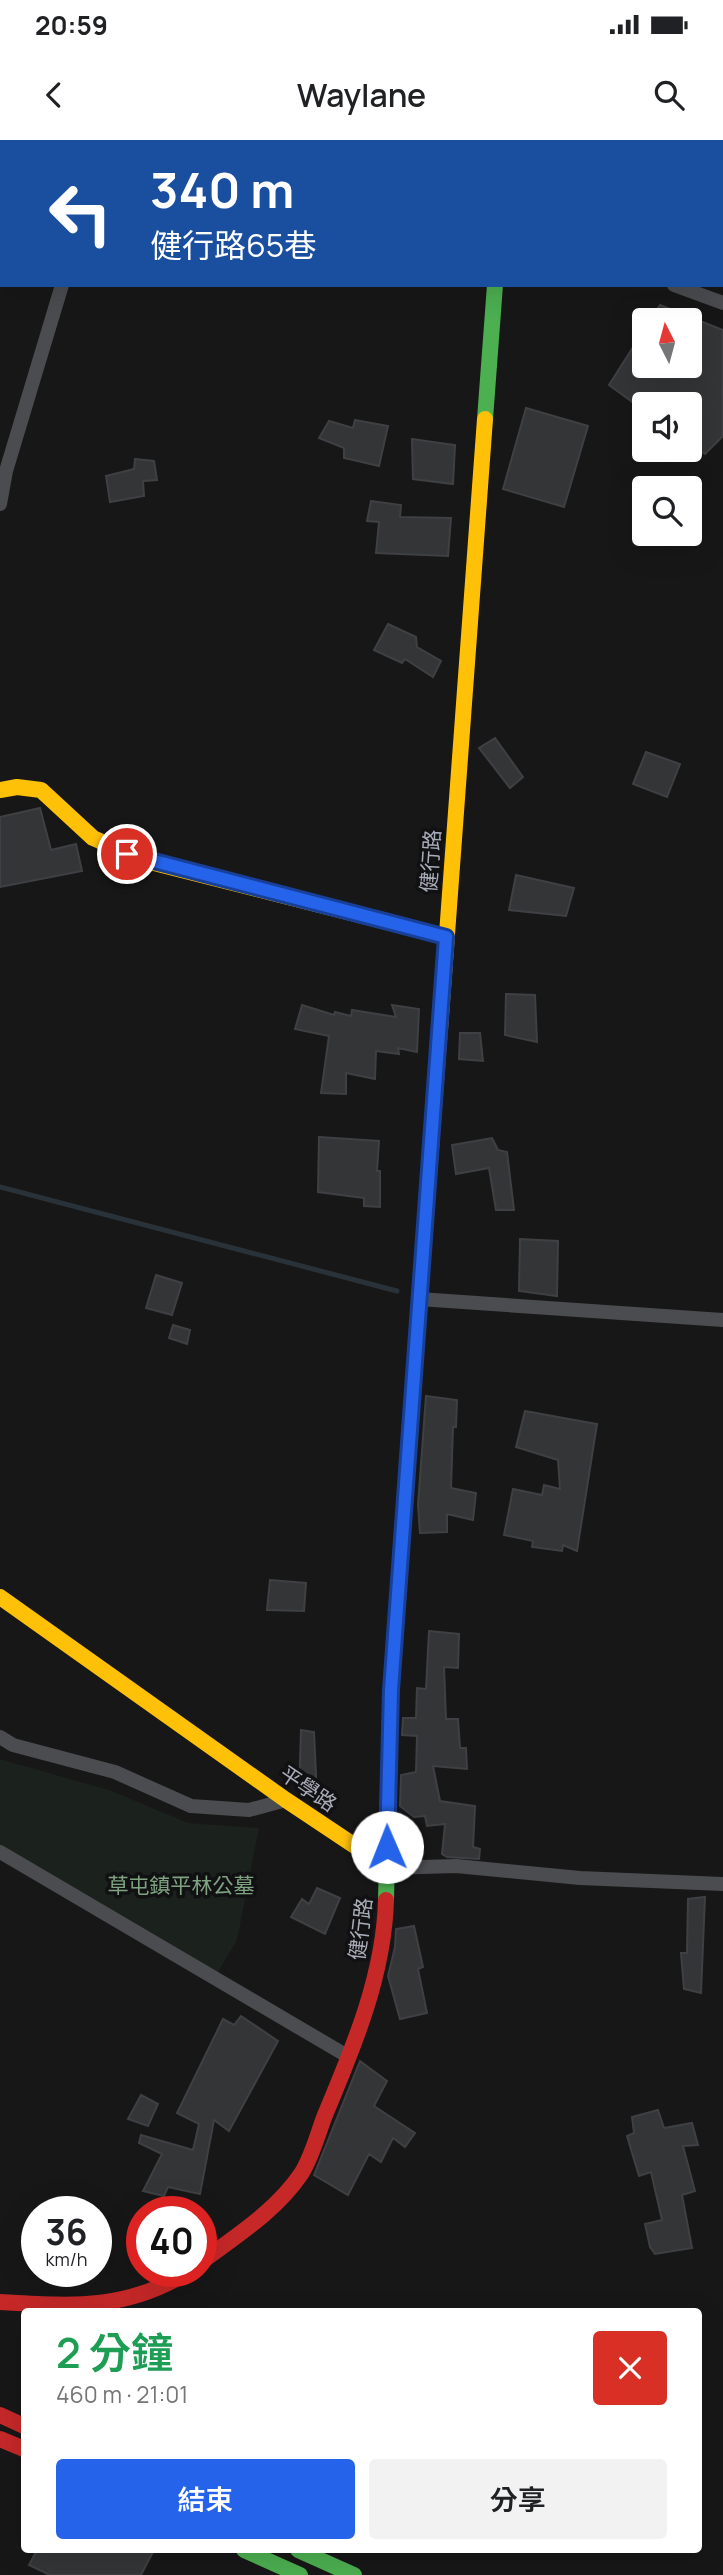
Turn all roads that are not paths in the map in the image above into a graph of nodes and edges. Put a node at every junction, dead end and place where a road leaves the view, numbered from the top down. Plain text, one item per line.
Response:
1 (61, 287) edge
2 (495, 287) edge
3 (679, 287) edge
4 (723, 303) edge
5 (0, 504) edge
6 (0, 790) edge
7 (446, 937) junction
8 (419, 1299) junction
9 (723, 1320) edge
10 (0, 1597) edge
11 (0, 1737) edge
12 (286, 1800) junction
13 (0, 1852) edge
14 (388, 1868) junction
15 (723, 1884) edge
16 (349, 2057) junction
17 (217, 2250) edge
18 (165, 2287) edge
19 (0, 2302) edge
20 (0, 2415) edge
21 (21, 2425) edge
22 (0, 2439) edge
23 (21, 2448) edge
24 (251, 2553) edge
25 (305, 2553) edge
26 (299, 2575) edge
27 (354, 2575) edge

1 - 5 street
2 - 7 street, 健行路
3 - 4 street
6 - 7 street
7 - 8 street, 健行路
8 - 9 street
8 - 14 street, 健行路
10 - 12 street, 平學路
11 - 12 street
12 - 14 street, 平學路
13 - 16 street
14 - 15 street
14 - 16 street, 健行路
16 - 17 street, 健行路
18 - 19 street
20 - 21 street
22 - 23 street
24 - 26 street
25 - 27 street

